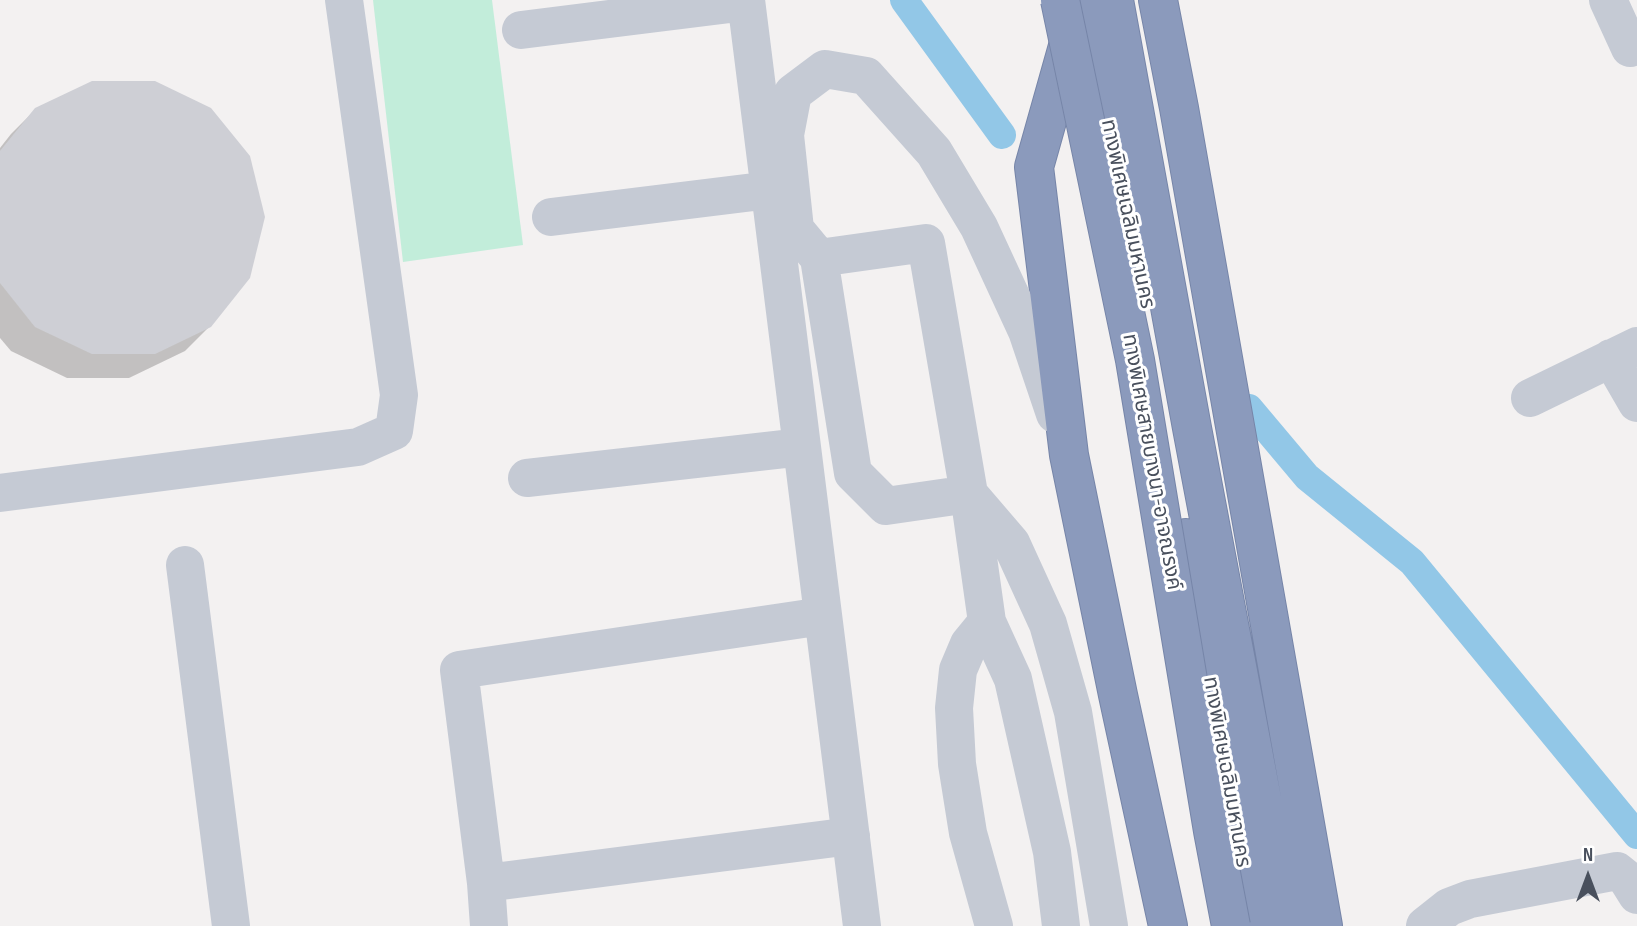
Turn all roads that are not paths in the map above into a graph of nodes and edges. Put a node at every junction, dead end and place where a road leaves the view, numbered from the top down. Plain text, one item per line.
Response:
1 (344, 0) edge
2 (1060, 0) edge
3 (1082, 0) edge
4 (1114, 0) edge
5 (1158, 0) edge
6 (1608, 0) edge
7 (746, 1) edge
8 (521, 30) dead end
9 (1630, 48) dead end
10 (770, 190) junction
11 (551, 217) dead end
12 (819, 258) junction
13 (1624, 352) edge
14 (1530, 398) dead end
15 (1637, 403) edge
16 (802, 447) junction
17 (1069, 455) junction
18 (527, 478) dead end
19 (0, 493) edge
20 (969, 494) junction
21 (185, 565) dead end
22 (823, 616) junction
23 (987, 622) junction
24 (851, 836) junction
25 (486, 883) junction
26 (1637, 895) edge
27 (231, 926) edge
28 (489, 926) edge
29 (862, 926) edge
30 (993, 926) edge
31 (1061, 926) edge
32 (1109, 926) edge
33 (1168, 926) edge
34 (1231, 926) edge
35 (1252, 926) edge
36 (1286, 926) edge
37 (1323, 926) edge
38 (1425, 926) edge

1 - 19 street
2 - 34 highway, ทางพิเศษสายบางนา-อาจณรงค์, bridge
3 - 17 highway
3 - 35 highway, ทางพิเศษเฉลิมมหานคร
4 - 36 highway
5 - 37 highway
6 - 9 street
7 - 8 street
7 - 10 street
10 - 11 street
10 - 16 street
12 - 17 street
12 - 20 street
12 - 20 street
13 - 14 street
13 - 15 street
16 - 18 street
16 - 22 street
17 - 33 highway
20 - 23 street
20 - 32 street
21 - 27 street
22 - 24 street
22 - 25 street
23 - 30 street
23 - 31 street
24 - 25 street
24 - 29 street
25 - 28 street
26 - 38 street

